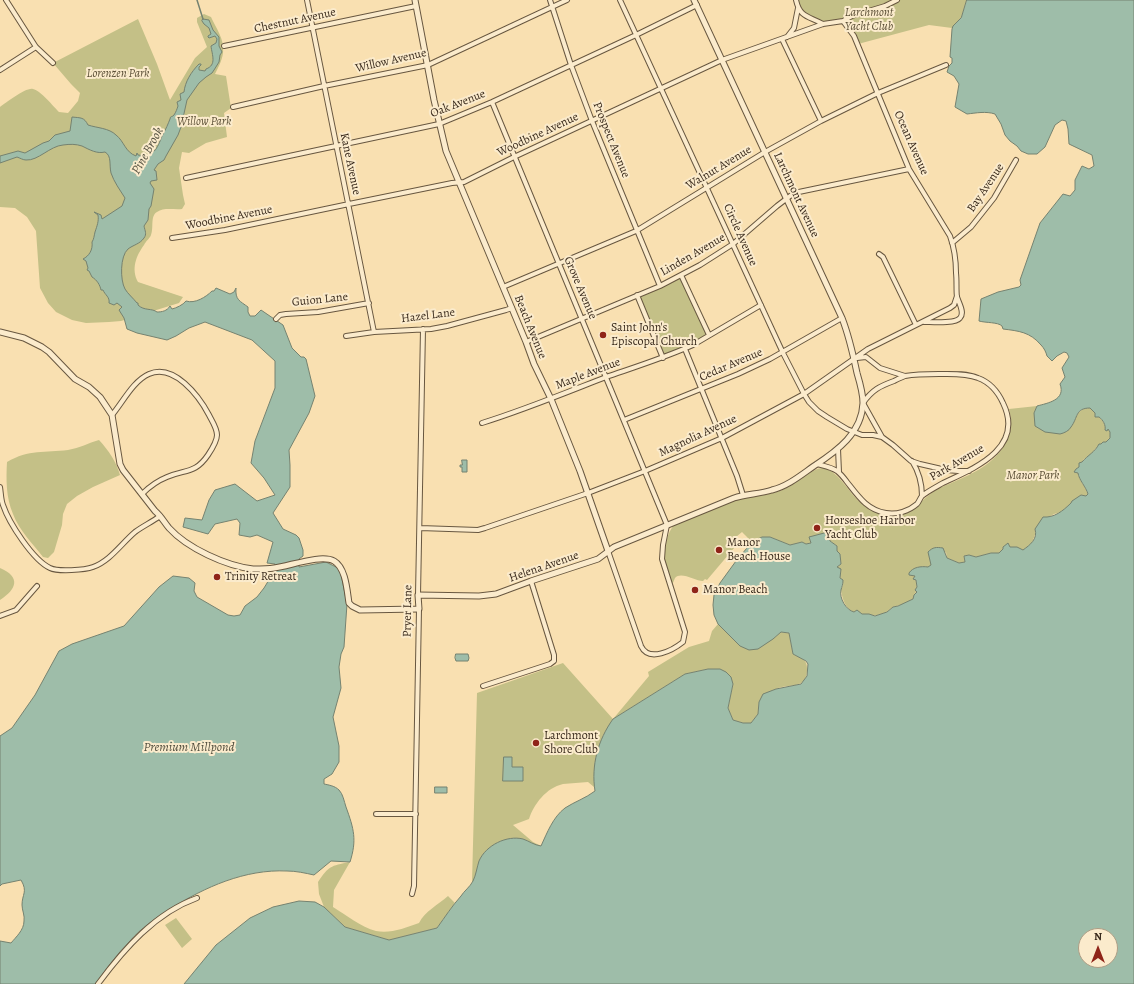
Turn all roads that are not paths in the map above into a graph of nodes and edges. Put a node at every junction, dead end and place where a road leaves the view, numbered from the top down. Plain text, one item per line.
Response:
1 (6, 0) edge
2 (307, 0) edge
3 (414, 0) edge
4 (550, 0) edge
5 (568, 0) edge
6 (620, 0) edge
7 (796, 0) edge
8 (897, 0) edge
9 (696, 3) edge
10 (416, 6) junction
11 (552, 7) junction
12 (798, 8) junction
13 (843, 21) junction
14 (823, 24) junction
15 (312, 27) junction
16 (636, 35) junction
17 (787, 37) junction
18 (782, 39) junction
19 (224, 46) dead end
20 (36, 47) junction
21 (722, 60) junction
22 (53, 63) dead end
23 (428, 65) junction
24 (571, 65) junction
25 (946, 65) dead end
26 (0, 70) edge
27 (324, 86) junction
28 (661, 89) junction
29 (878, 93) junction
30 (492, 102) junction
31 (233, 107) dead end
32 (592, 121) junction
33 (821, 121) junction
34 (439, 124) junction
35 (336, 145) junction
36 (765, 152) junction
37 (514, 157) junction
38 (1016, 160) dead end
39 (909, 169) junction
40 (186, 178) dead end
41 (459, 182) junction
42 (707, 187) junction
43 (786, 199) junction
44 (349, 204) junction
45 (636, 231) junction
46 (172, 238) dead end
47 (952, 243) junction
48 (733, 244) junction
49 (879, 254) dead end
50 (559, 264) junction
51 (681, 275) junction
52 (660, 286) junction
53 (503, 287) junction
54 (637, 295) junction
55 (957, 296) junction
56 (369, 304) junction
57 (761, 305) junction
58 (512, 308) junction
59 (842, 318) junction
60 (276, 319) dead end
61 (582, 319) junction
62 (924, 322) junction
63 (916, 325) junction
64 (423, 329) junction
65 (0, 332) edge
66 (374, 332) junction
67 (709, 335) junction
68 (346, 336) dead end
69 (526, 342) junction
70 (685, 348) junction
71 (783, 353) junction
72 (663, 358) junction
73 (854, 359) junction
74 (904, 376) junction
75 (606, 377) junction
76 (701, 389) junction
77 (804, 394) junction
78 (551, 399) junction
79 (863, 403) junction
80 (112, 415) junction
81 (624, 420) junction
82 (482, 423) dead end
83 (854, 432) junction
84 (882, 437) junction
85 (722, 438) junction
86 (838, 449) junction
87 (912, 460) junction
88 (817, 464) junction
89 (645, 471) junction
90 (969, 471) junction
91 (839, 472) junction
92 (0, 487) edge
93 (588, 493) junction
94 (142, 494) junction
95 (743, 495) junction
96 (922, 496) junction
97 (160, 516) junction
98 (667, 525) junction
99 (420, 528) junction
100 (608, 551) junction
101 (531, 582) junction
102 (37, 586) dead end
103 (418, 594) junction
104 (418, 609) junction
105 (0, 616) edge
106 (483, 686) dead end
107 (376, 814) dead end
108 (416, 814) junction
109 (412, 894) dead end
110 (197, 898) dead end
111 (98, 984) edge

1 - 20 street
2 - 15 street, Kane Avenue
3 - 10 street, Beach Avenue
4 - 11 street, Prospect Avenue
5 - 11 street, Willow Avenue
6 - 16 street, Circle Avenue
7 - 12 street
8 - 13 street, Woodbine Avenue
9 - 16 street, Oak Avenue
9 - 21 street, Larchmont Avenue
10 - 15 street, Chestnut Avenue
10 - 23 street, Beach Avenue
11 - 23 street, Willow Avenue
11 - 24 street, Prospect Avenue
12 - 14 street
12 - 17 street
13 - 14 street, Woodbine Avenue
13 - 29 street, Ocean Avenue
14 - 17 street, Woodbine Avenue
15 - 19 street, Chestnut Avenue
15 - 27 street, Kane Avenue
16 - 24 street, Oak Avenue
16 - 28 street, Circle Avenue
17 - 18 street, Woodbine Avenue
18 - 21 street, Woodbine Avenue
18 - 33 street
20 - 22 street
20 - 26 street
21 - 28 street, Woodbine Avenue
21 - 36 street, Larchmont Avenue
23 - 27 street, Willow Avenue
23 - 34 street, Beach Avenue
24 - 30 street, Oak Avenue
24 - 32 street, Prospect Avenue
25 - 29 street, Walnut Avenue
27 - 31 street, Willow Avenue
27 - 35 street, Kane Avenue
28 - 32 street, Woodbine Avenue
28 - 42 street, Circle Avenue
29 - 33 street, Walnut Avenue
29 - 39 street, Ocean Avenue
30 - 34 street, Oak Avenue
30 - 37 street, Grove Avenue
32 - 37 street, Woodbine Avenue
32 - 45 street, Prospect Avenue
33 - 36 street, Walnut Avenue
34 - 35 street, Oak Avenue
34 - 41 street, Beach Avenue
35 - 40 street, Oak Avenue
35 - 44 street, Kane Avenue
36 - 42 street, Walnut Avenue
36 - 43 street, Larchmont Avenue
37 - 41 street, Woodbine Avenue
37 - 50 street, Grove Avenue
38 - 47 street, Bay Avenue
39 - 43 street, Linden Avenue
39 - 47 street, Ocean Avenue
41 - 44 street, Woodbine Avenue
41 - 53 street, Beach Avenue
42 - 45 street, Walnut Avenue
42 - 48 street, Circle Avenue
43 - 48 street, Linden Avenue
43 - 59 street, Larchmont Avenue
44 - 46 street, Woodbine Avenue
44 - 56 street, Kane Avenue
45 - 50 street, Walnut Avenue
45 - 52 street, Prospect Avenue
47 - 55 street, Ocean Avenue
48 - 51 street, Linden Avenue
48 - 57 street, Circle Avenue
49 - 63 street
50 - 53 street, Walnut Avenue
50 - 61 street, Grove Avenue
51 - 52 street, Linden Avenue
51 - 67 street
52 - 54 street, Linden Avenue
53 - 58 street, Beach Avenue
54 - 61 street, Linden Avenue
54 - 72 street
55 - 62 street, Magnolia Avenue
55 - 62 street, Ocean Avenue
56 - 60 street, Guion Lane
56 - 66 street, Kane Avenue
57 - 67 street, Maple Avenue
57 - 71 street, Circle Avenue
58 - 64 street, Hazel Lane
58 - 69 street, Beach Avenue
59 - 71 street, Cedar Avenue
59 - 73 street, Larchmont Avenue
61 - 69 street, Linden Avenue
61 - 75 street, Grove Avenue
62 - 63 street, Magnolia Avenue
63 - 73 street, Magnolia Avenue
64 - 66 street, Hazel Lane
64 - 99 street, Pryer Lane
65 - 80 street
66 - 68 street, Hazel Lane
67 - 70 street, Maple Avenue
69 - 78 street, Beach Avenue
70 - 72 street, Maple Avenue
70 - 76 street
71 - 76 street, Cedar Avenue
71 - 77 street, Circle Avenue
72 - 75 street, Maple Avenue
73 - 74 street, Park Avenue
73 - 77 street, Magnolia Avenue
73 - 79 street, Larchmont Avenue
74 - 79 street, Park Avenue
74 - 90 street, Park Avenue
75 - 78 street, Maple Avenue
75 - 81 street, Grove Avenue
76 - 81 street, Cedar Avenue
76 - 85 street
77 - 83 street, Circle Avenue
77 - 85 street, Magnolia Avenue
78 - 82 street, Maple Avenue
78 - 93 street, Beach Avenue
79 - 83 street, Park Avenue
79 - 84 street
80 - 94 street
80 - 94 street
81 - 89 street, Grove Avenue
83 - 84 street, Circle Avenue
83 - 86 street, Park Avenue
84 - 87 street
85 - 89 street, Magnolia Avenue
85 - 95 street
86 - 88 street, Park Avenue
86 - 91 street
87 - 90 street
87 - 96 street
88 - 91 street, Park Avenue
88 - 95 street, Park Avenue
89 - 93 street, Magnolia Avenue
89 - 98 street, Grove Avenue
90 - 96 street, Park Avenue
91 - 96 street, Park Avenue
92 - 97 street
93 - 99 street, Magnolia Avenue
93 - 100 street, Beach Avenue
94 - 97 street
95 - 98 street, Park Avenue
97 - 104 street
98 - 100 street, Helena Avenue
98 - 100 street, Beach Avenue
99 - 103 street, Pryer Lane
100 - 101 street, Helena Avenue
101 - 103 street, Helena Avenue
101 - 106 street
102 - 105 street
103 - 104 street, Pryer Lane
104 - 108 street, Pryer Lane
107 - 108 street
108 - 109 street, Pryer Lane
110 - 111 street

